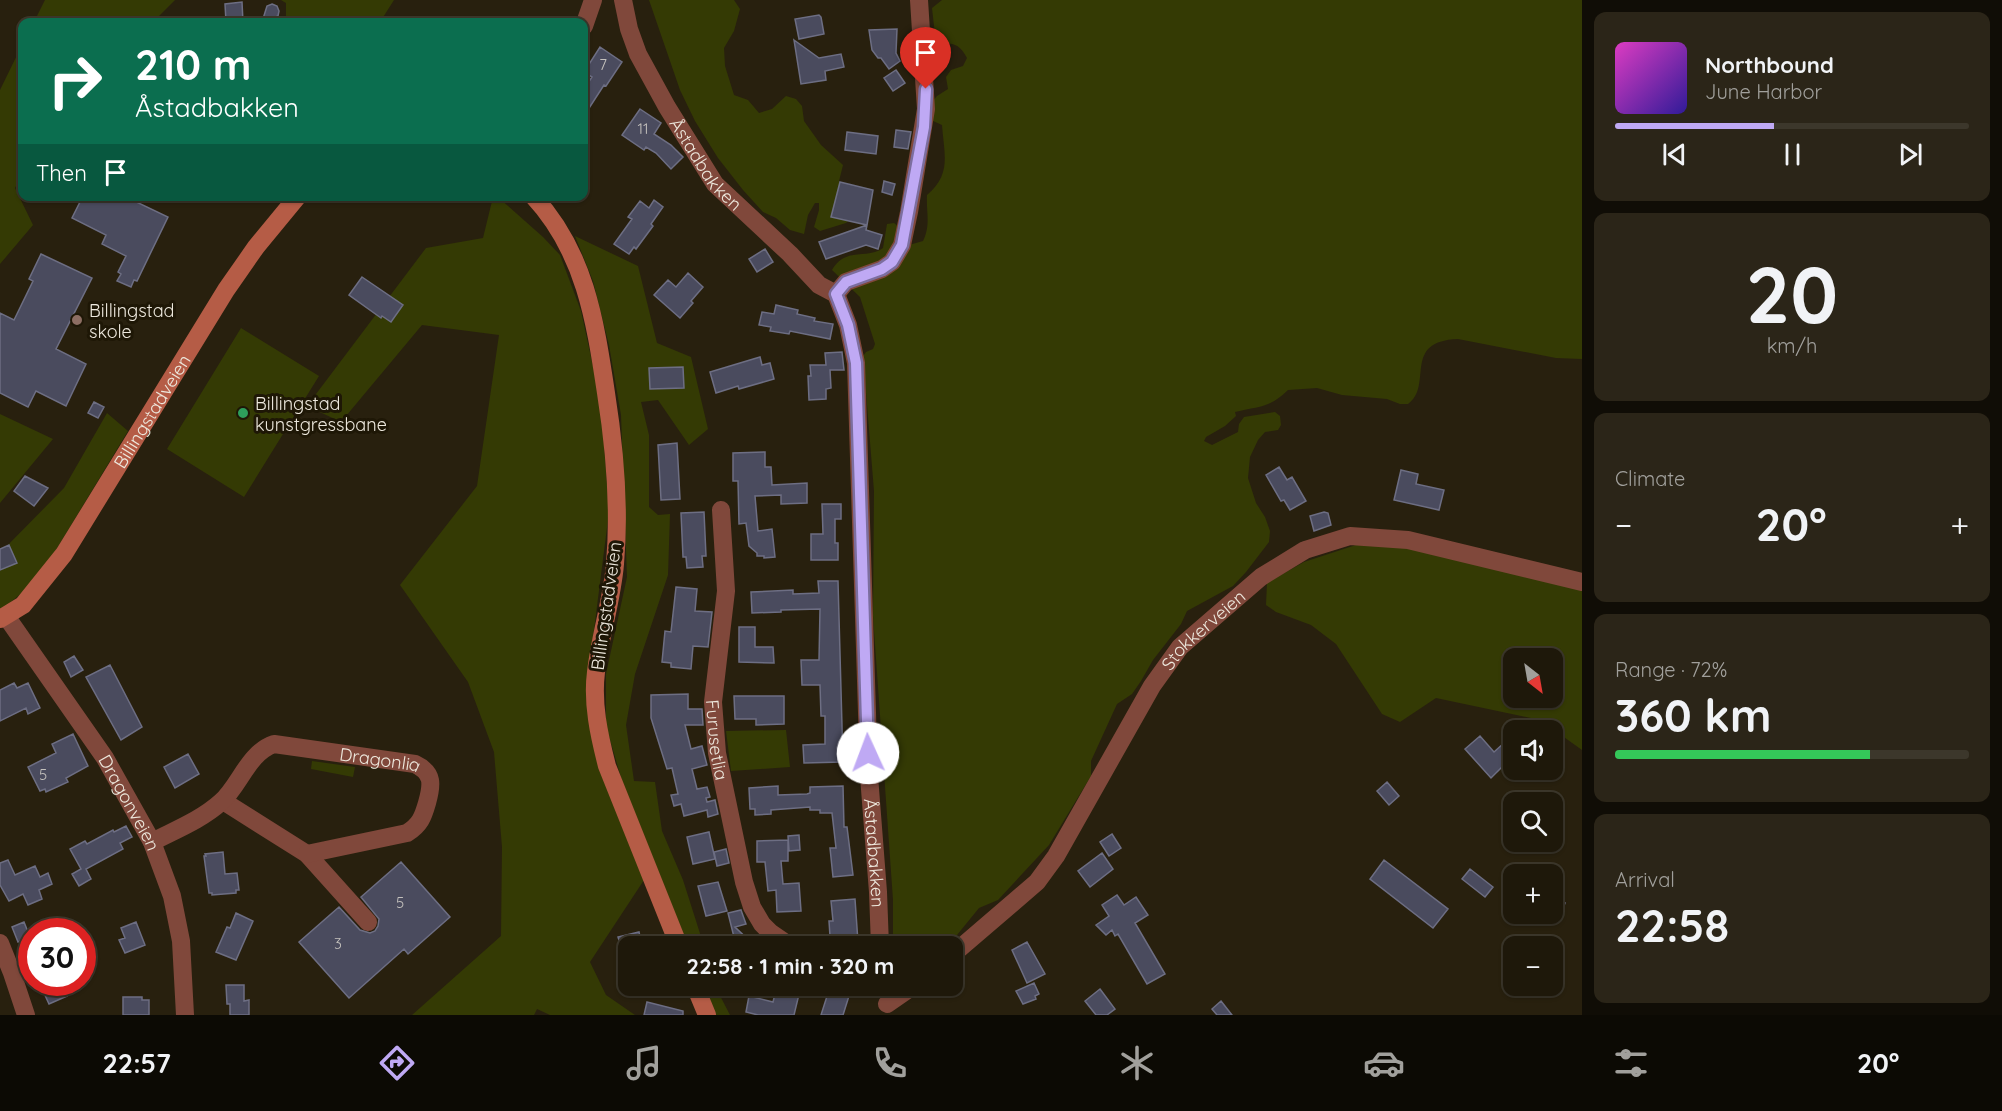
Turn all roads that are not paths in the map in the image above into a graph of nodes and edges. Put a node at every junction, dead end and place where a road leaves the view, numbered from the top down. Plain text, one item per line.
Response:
1 (593, 0) edge
2 (623, 0) edge
3 (919, 0) edge
4 (587, 18) edge
5 (294, 201) edge
6 (538, 201) edge
7 (836, 294) junction
8 (721, 510) dead end
9 (1582, 582) edge
10 (3, 618) edge
11 (223, 801) junction
12 (152, 842) junction
13 (307, 854) junction
14 (368, 922) dead end
15 (675, 936) edge
16 (775, 936) edge
17 (880, 936) edge
18 (0, 943) edge
19 (963, 946) edge
20 (699, 996) edge
21 (902, 996) edge
22 (887, 1009) edge
23 (26, 1015) edge
24 (185, 1015) edge
25 (707, 1015) edge

1 - 4 street
2 - 7 street, Åstadbakken
3 - 7 street
5 - 10 main road, Billingstadveien
6 - 15 main road, Billingstadveien
7 - 17 street, Åstadbakken
8 - 16 street, Furusetlia
9 - 19 street, Stokkerveien
10 - 12 street, Dragonveien
11 - 12 street, Dragonlia
11 - 13 street
11 - 13 street, Dragonlia
12 - 24 street, Dragonveien
13 - 14 street
18 - 23 street
20 - 25 main road
21 - 22 street

